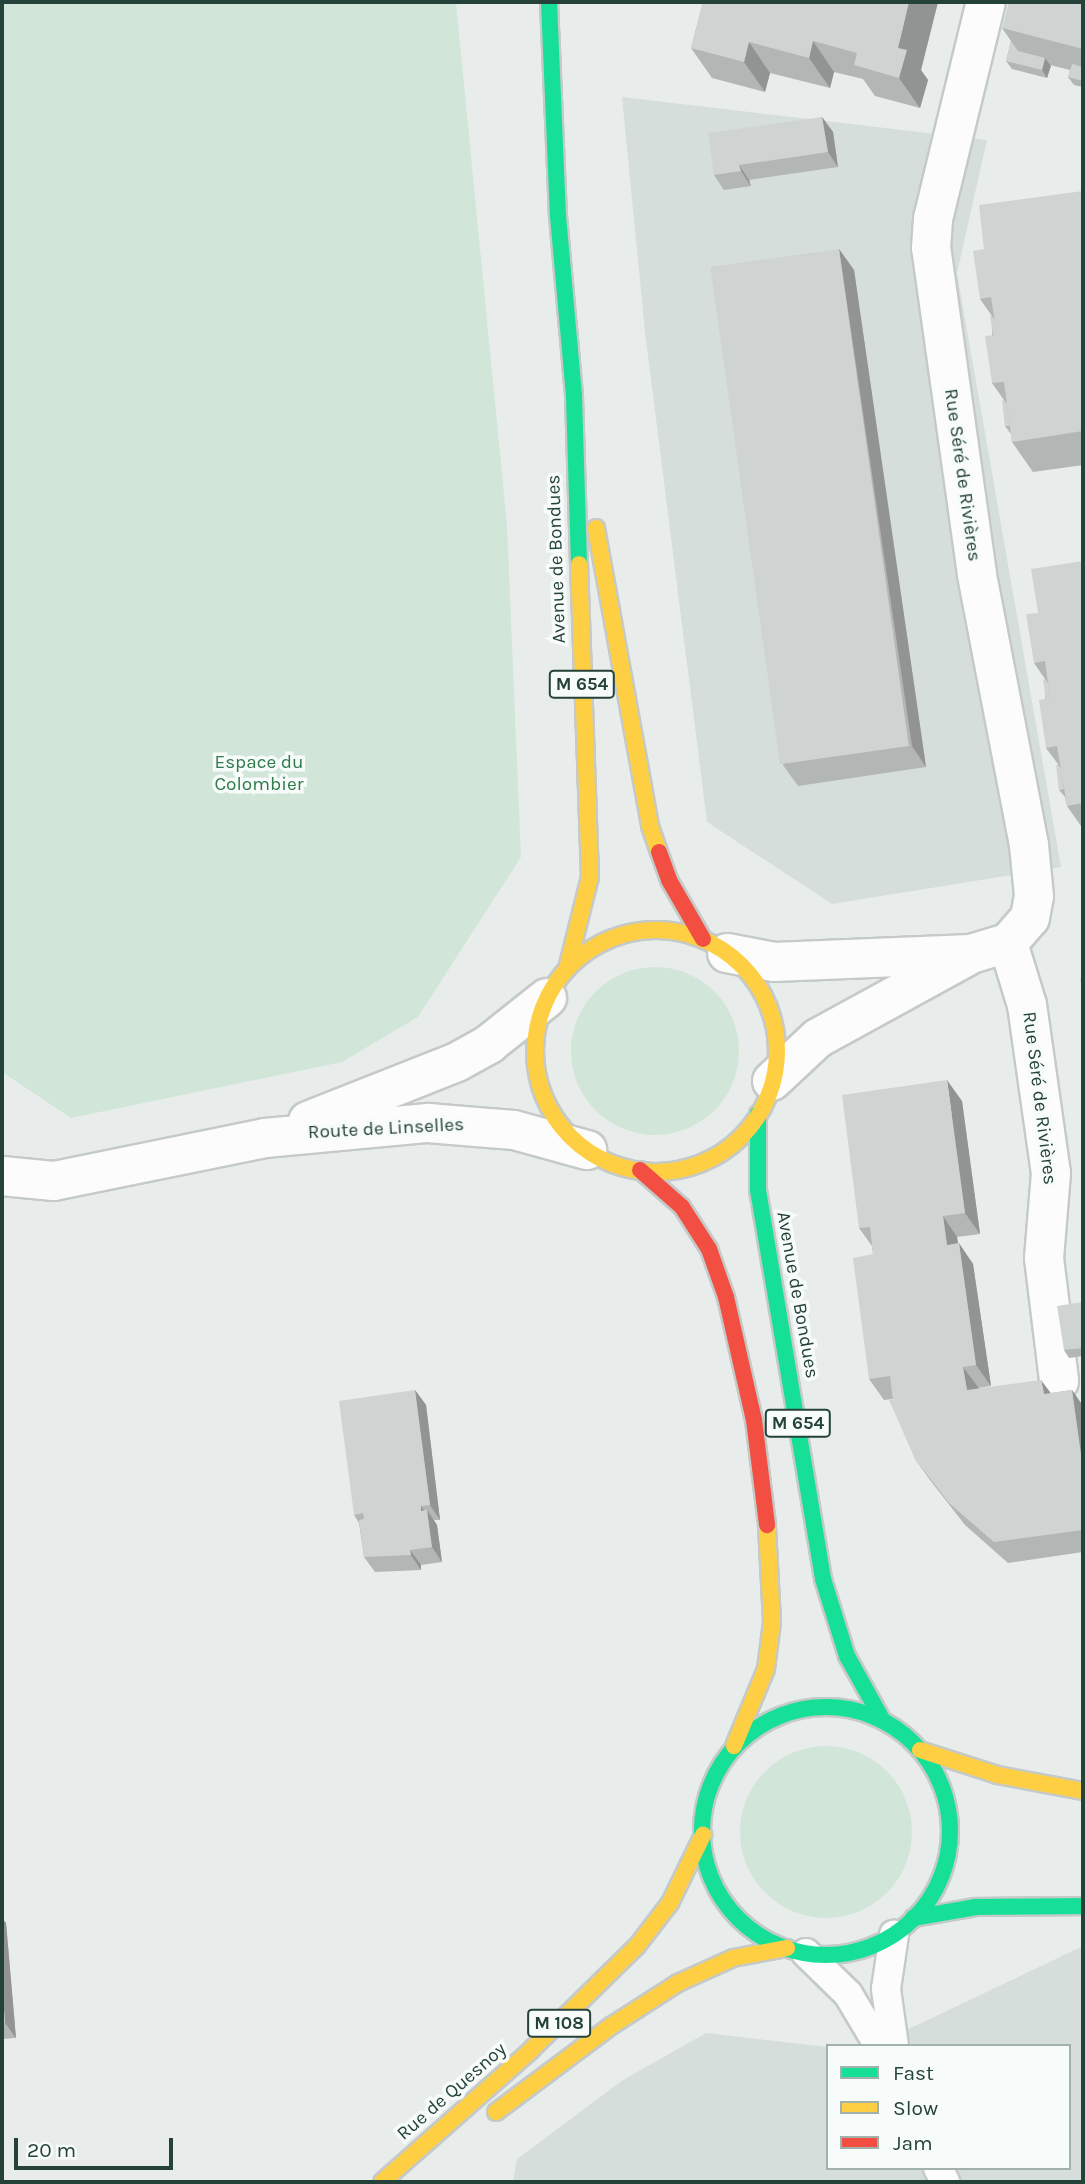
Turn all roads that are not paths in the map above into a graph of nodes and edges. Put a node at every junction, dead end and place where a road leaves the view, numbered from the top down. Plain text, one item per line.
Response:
1 (549, 2) edge
2 (986, 2) edge
3 (574, 396) junction
4 (1009, 943) junction
5 (715, 946) junction
6 (971, 954) junction
7 (557, 984) junction
8 (765, 1097) junction
9 (265, 1138) junction
10 (587, 1150) junction
11 (640, 1170) junction
12 (2, 1176) edge
13 (1059, 1381) dead end
14 (883, 1721) junction
15 (920, 1750) junction
16 (732, 1751) junction
17 (1083, 1791) edge
18 (703, 1835) junction
19 (1083, 1906) edge
20 (904, 1926) junction
21 (796, 1951) junction
22 (878, 2044) edge
23 (894, 2044) edge
24 (478, 2125) dead end
25 (445, 2150) dead end
26 (382, 2182) edge
27 (402, 2182) edge

1 - 3 main road, Avenue de Bondues / M 654
2 - 4 street, Rue Séré de Rivières
3 - 5 main road, Avenue de Bondues / M 654
3 - 7 main road, Avenue de Bondues / M 654
4 - 6 street
4 - 13 street, Rue Séré de Rivières
5 - 6 street
5 - 7 main road
5 - 8 main road
6 - 8 street
7 - 9 street, Route de Linselles
7 - 10 main road
8 - 11 main road
8 - 14 main road, Avenue de Bondues / M 654
9 - 10 street, Route de Linselles
9 - 12 street, Route de Linselles
10 - 11 main road
11 - 16 main road, M 654
14 - 15 main road
14 - 16 main road
15 - 17 main road
15 - 20 main road
16 - 18 main road
18 - 21 main road
18 - 26 main road, Rue de Quesnoy / M 108
19 - 20 main road
20 - 21 main road
20 - 23 lane
21 - 22 lane
21 - 24 main road, M 108
25 - 27 main road, Rue de Quesnoy

